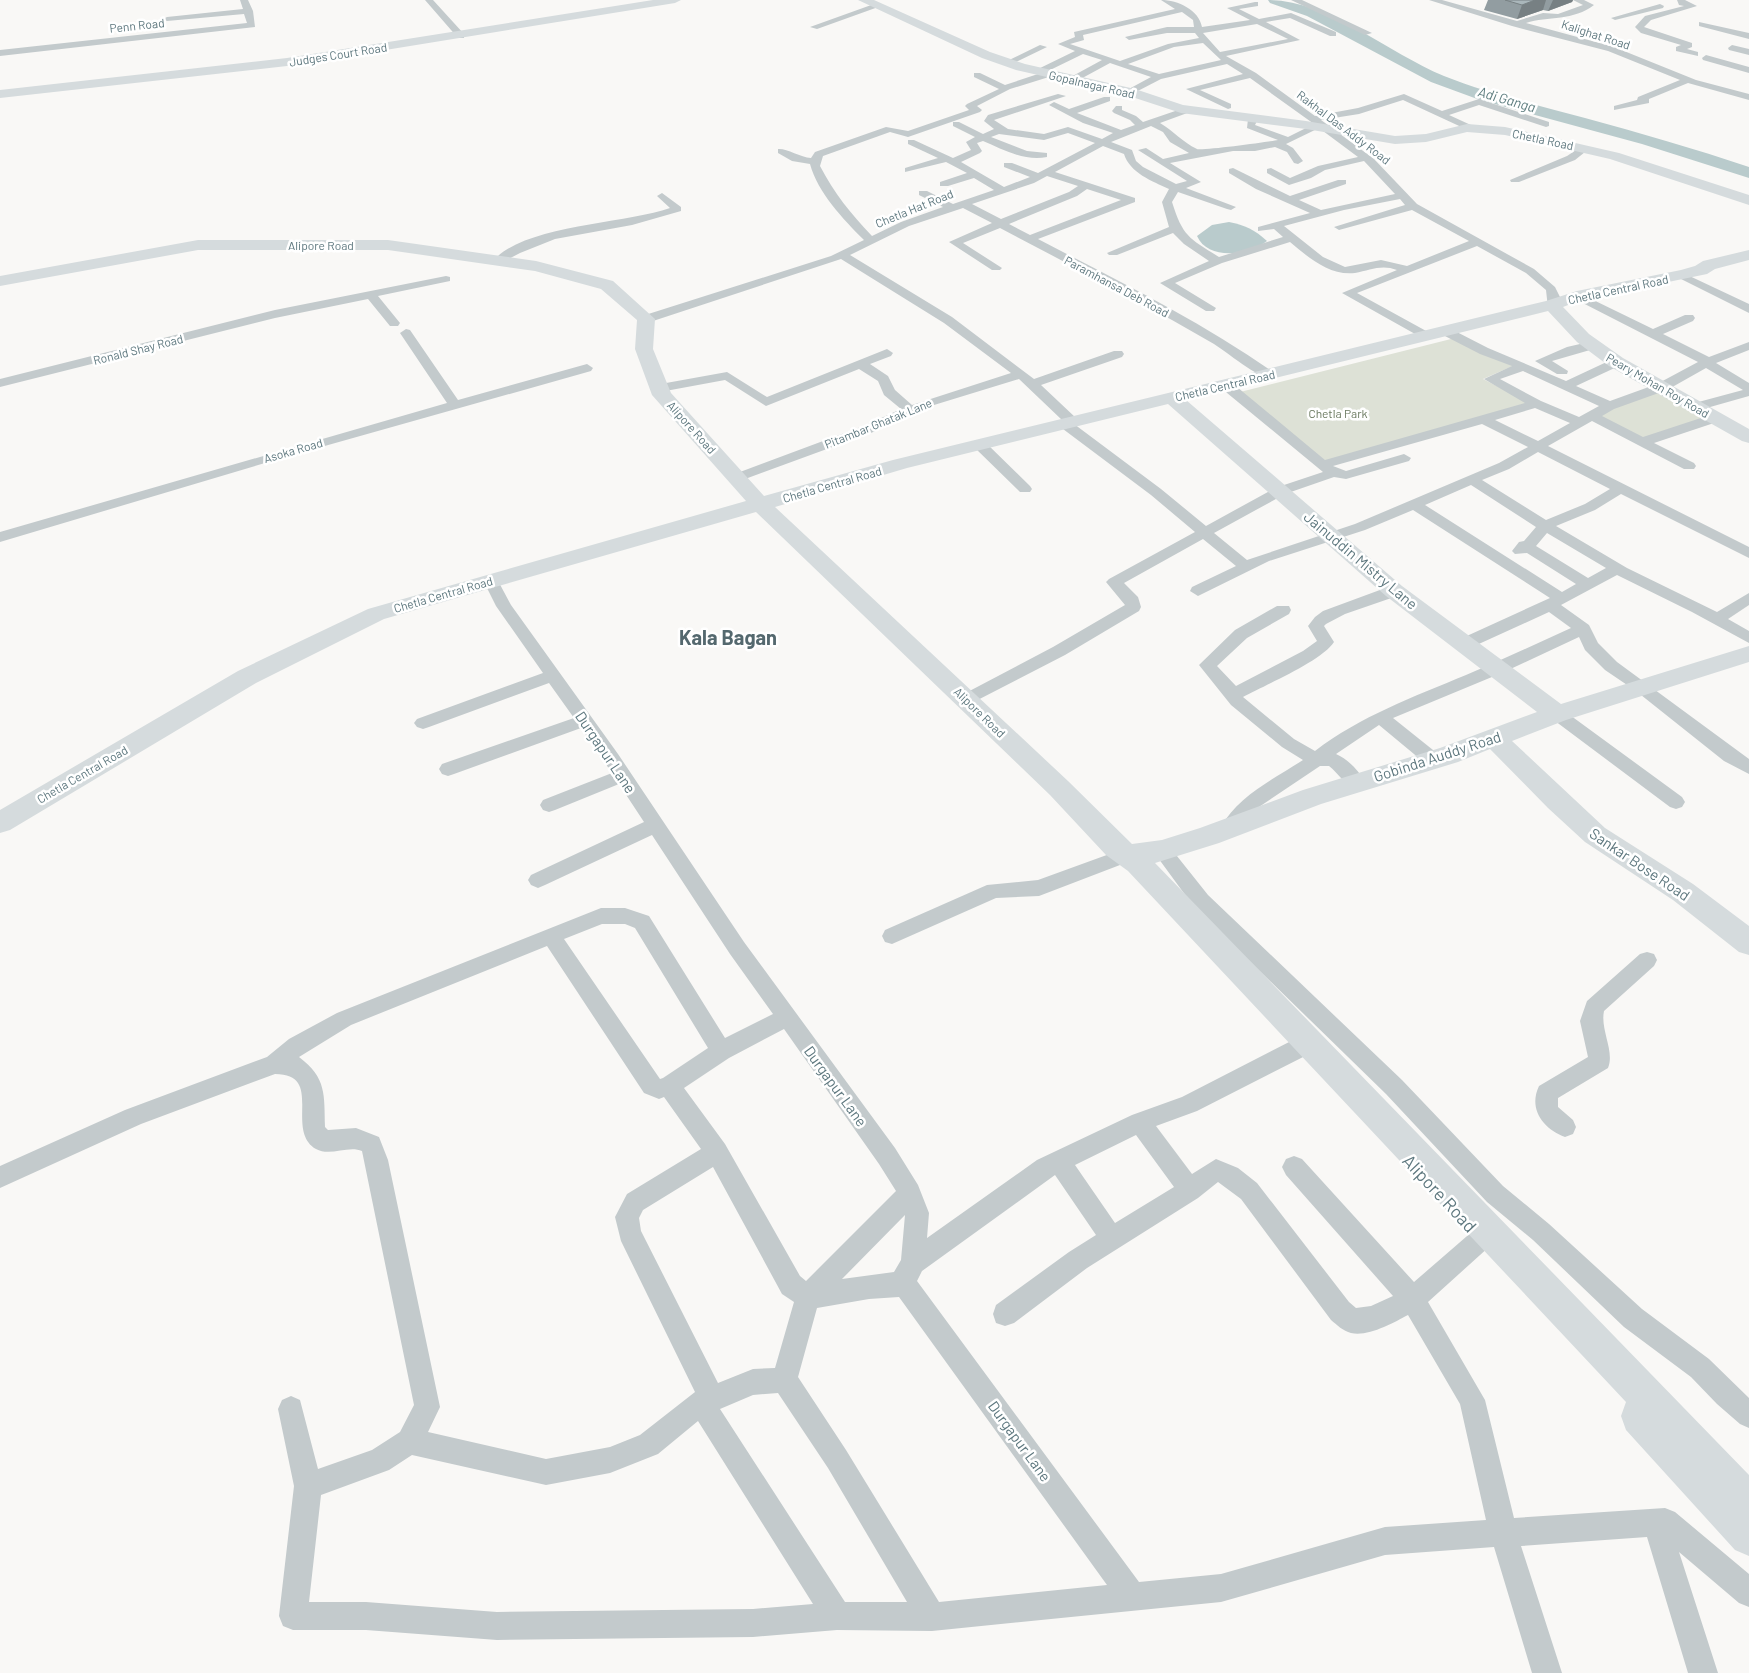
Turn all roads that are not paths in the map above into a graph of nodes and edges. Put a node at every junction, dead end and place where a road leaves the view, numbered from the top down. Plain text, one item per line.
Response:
1 (244, 0) edge
2 (429, 0) edge
3 (675, 0) edge
4 (687, 0) edge
5 (864, 0) edge
6 (1165, 0) edge
7 (1295, 0) edge
8 (1432, 0) edge
9 (1577, 0) edge
10 (1681, 1) edge
11 (1476, 3) dead end
12 (1255, 4) dead end
13 (877, 6) junction
14 (1184, 9) junction
15 (1460, 9) junction
16 (1582, 9) junction
17 (249, 11) junction
18 (1670, 11) junction
19 (1607, 16) junction
20 (1689, 16) dead end
21 (167, 20) dead end
22 (1258, 22) junction
23 (1515, 24) junction
24 (1702, 24) dead end
25 (814, 27) dead end
26 (1107, 27) junction
27 (1639, 27) junction
28 (1198, 31) junction
29 (1368, 33) dead end
30 (1333, 34) dead end
31 (461, 36) junction
32 (1129, 36) junction
33 (1749, 36) edge
34 (1204, 40) junction
35 (1689, 45) junction
36 (1043, 47) dead end
37 (1157, 48) junction
38 (1732, 48) dead end
39 (1083, 51) junction
40 (1749, 52) edge
41 (0, 53) edge
42 (1695, 54) dead end
43 (1716, 54) dead end
44 (1224, 58) junction
45 (1706, 58) dead end
46 (1109, 60) junction
47 (1007, 62) junction
48 (1120, 64) junction
49 (1749, 70) edge
50 (1044, 73) junction
51 (978, 75) dead end
52 (1253, 75) junction
53 (1158, 77) junction
54 (1073, 80) junction
55 (1688, 80) junction
56 (1266, 84) junction
57 (1250, 87) dead end
58 (1005, 88) junction
59 (1749, 90) edge
60 (1130, 92) junction
61 (0, 94) edge
62 (1061, 95) junction
63 (1744, 96) edge
64 (1032, 97) dead end
65 (1429, 97) dead end
66 (1107, 99) dead end
67 (1212, 99) junction
68 (1418, 103) junction
69 (1054, 105) dead end
70 (1228, 106) dead end
71 (1120, 108) dead end
72 (1181, 108) junction
73 (1617, 108) dead end
74 (1070, 112) junction
75 (1442, 114) junction
76 (1523, 118) junction
77 (1251, 122) junction
78 (1152, 123) junction
79 (1314, 123) junction
80 (956, 124) dead end
81 (1546, 124) dead end
82 (1141, 126) junction
83 (1470, 128) junction
84 (1493, 129) junction
85 (1239, 130) dead end
86 (1330, 131) junction
87 (1005, 132) junction
88 (1122, 133) junction
89 (983, 137) junction
90 (1288, 141) junction
91 (911, 142) dead end
92 (1102, 142) junction
93 (1165, 143) junction
94 (1277, 144) junction
95 (1585, 148) junction
96 (1018, 150) junction
97 (1143, 150) junction
98 (780, 151) dead end
99 (1130, 153) junction
100 (1198, 154) junction
101 (1366, 158) junction
102 (950, 160) junction
103 (1298, 161) dead end
104 (815, 162) junction
105 (1065, 162) junction
106 (1161, 162) junction
107 (908, 170) dead end
108 (1233, 171) dead end
109 (1271, 171) dead end
110 (975, 174) junction
111 (1042, 174) junction
112 (1515, 180) dead end
113 (1342, 182) dead end
114 (944, 184) dead end
115 (1086, 185) junction
116 (1175, 188) junction
117 (997, 191) junction
118 (923, 193) dead end
119 (662, 196) dead end
120 (1401, 196) junction
121 (1288, 200) junction
122 (1749, 200) edge
123 (1052, 202) junction
124 (956, 205) junction
125 (1413, 206) junction
126 (1231, 207) dead end
127 (1065, 208) dead end
128 (1031, 210) junction
129 (1322, 214) junction
130 (1001, 224) junction
131 (1276, 226) junction
132 (1339, 227) dead end
133 (1175, 228) junction
134 (1262, 229) dead end
135 (1291, 238) junction
136 (1029, 239) junction
137 (871, 241) junction
138 (1477, 242) junction
139 (1100, 244) dead end
140 (1113, 253) junction
141 (842, 255) junction
142 (1749, 255) edge
143 (499, 261) junction
144 (1218, 261) junction
145 (1749, 266) edge
146 (996, 268) dead end
147 (1083, 268) junction
148 (1705, 268) junction
149 (1406, 269) junction
150 (1681, 275) junction
151 (0, 280) edge
152 (446, 280) dead end
153 (370, 294) junction
154 (1577, 296) junction
155 (1552, 305) junction
156 (1210, 308) dead end
157 (1749, 309) edge
158 (275, 314) joint
159 (1689, 318) dead end
160 (646, 319) junction
161 (394, 322) dead end
162 (1445, 331) junction
163 (406, 333) dead end
164 (1653, 334) junction
165 (1424, 335) junction
166 (1593, 346) junction
167 (1749, 346) edge
168 (887, 353) dead end
169 (1118, 354) dead end
170 (1617, 362) junction
171 (1707, 362) junction
172 (861, 364) junction
173 (1524, 366) junction
174 (587, 368) dead end
175 (1021, 374) junction
176 (1268, 375) junction
177 (1579, 379) junction
178 (0, 383) edge
179 (1032, 384) junction
180 (1226, 385) junction
181 (1565, 386) junction
182 (660, 388) junction
183 (1662, 388) junction
184 (1749, 388) edge
185 (1749, 392) edge
186 (1171, 397) junction
187 (1536, 404) junction
188 (455, 405) junction
189 (1609, 406) junction
190 (1696, 406) junction
191 (910, 410) junction
192 (1715, 418) junction
193 (1483, 419) junction
194 (1586, 420) junction
195 (1067, 422) junction
196 (1748, 435) edge
197 (1642, 442) junction
198 (979, 444) junction
199 (1540, 447) junction
200 (1404, 458) dead end
201 (1689, 466) dead end
202 (1329, 469) junction
203 (737, 478) junction
204 (1472, 480) junction
205 (1621, 488) junction
206 (1025, 489) dead end
207 (1280, 491) junction
208 (761, 505) junction
209 (1414, 505) junction
210 (1545, 526) junction
211 (1204, 533) junction
212 (1332, 536) junction
213 (0, 537) edge
214 (1526, 548) junction
215 (1749, 553) edge
216 (1504, 563) junction
217 (1246, 567) junction
218 (1618, 568) junction
219 (491, 580) junction
220 (1587, 584) junction
221 (1198, 591) dead end
222 (1394, 591) junction
223 (1749, 598) edge
224 (1556, 602) junction
225 (1283, 610) dead end
226 (1717, 619) junction
227 (1583, 629) junction
228 (1749, 638) edge
229 (1464, 644) junction
230 (1749, 654) edge
231 (1498, 668) junction
232 (554, 675) junction
233 (1642, 687) junction
234 (1235, 694) junction
235 (966, 700) junction
236 (1557, 714) junction
237 (1380, 717) junction
238 (584, 720) junction
239 (423, 723) dead end
240 (1494, 738) junction
241 (1432, 759) junction
242 (1316, 760) junction
243 (1749, 767) edge
244 (448, 769) dead end
245 (621, 776) junction
246 (1356, 782) junction
247 (1676, 802) dead end
248 (549, 806) dead end
249 (0, 822) edge
250 (656, 825) junction
251 (1230, 827) junction
252 (1139, 859) junction
253 (538, 880) dead end
254 (551, 936) junction
255 (892, 936) dead end
256 (1749, 943) edge
257 (1647, 960) dead end
258 (786, 1018) junction
259 (1303, 1046) junction
260 (721, 1051) junction
261 (275, 1064) junction
262 (669, 1086) junction
263 (1140, 1122) junction
264 (1565, 1127) dead end
265 (717, 1152) junction
266 (1060, 1162) junction
267 (1294, 1167) dead end
268 (0, 1177) edge
269 (1190, 1190) junction
270 (910, 1193) junction
271 (1482, 1238) junction
272 (1112, 1239) junction
273 (909, 1274) junction
274 (808, 1298) junction
275 (1412, 1299) junction
276 (1004, 1314) dead end
277 (784, 1380) junction
278 (706, 1401) junction
279 (291, 1409) dead end
280 (1749, 1415) edge
281 (409, 1441) junction
282 (308, 1486) junction
283 (1749, 1504) edge
284 (1656, 1523) junction
285 (1503, 1532) junction
286 (1749, 1536) edge
287 (1749, 1593) edge
288 (1133, 1596) junction
289 (837, 1616) junction
290 (932, 1617) junction
291 (1547, 1673) edge
292 (1703, 1673) edge

1 - 17 street
2 - 31 street
3 - 31 main road, Judges Court Road
4 - 31 main road
5 - 13 main road, Gopalnagar Road
6 - 14 street
7 - 29 street
8 - 15 street, Kalighat Road
9 - 16 street
10 - 18 street
10 - 19 street
11 - 15 street
12 - 22 street
13 - 25 street
13 - 47 main road, Gopalnagar Road
14 - 26 street
14 - 28 street, Rakhal Das Addy Road
15 - 23 street, Kalighat Road
16 - 19 street
16 - 23 street
17 - 21 street
17 - 41 street, Penn Road
18 - 20 street
18 - 27 street
19 - 27 street
22 - 28 street
22 - 30 street
22 - 44 street
23 - 55 street, Kalighat Road
24 - 33 street
26 - 32 street
26 - 39 street
27 - 35 street
28 - 32 street
28 - 34 street, Rakhal Das Addy Road
31 - 61 main road, Judges Court Road
32 - 37 street
34 - 37 street
34 - 44 street, Rakhal Das Addy Road
35 - 42 street
35 - 43 street
36 - 47 street
37 - 48 street
38 - 40 street
39 - 46 street
39 - 50 street
44 - 52 street, Rakhal Das Addy Road
44 - 53 street
45 - 49 street
46 - 48 street
46 - 54 street
47 - 50 main road, Gopalnagar Road
48 - 53 street
50 - 54 main road, Gopalnagar Road
50 - 58 street
51 - 58 street
52 - 56 street, Rakhal Das Addy Road
52 - 67 street
53 - 60 street
54 - 60 main road, Gopalnagar Road
54 - 62 street
55 - 63 street, Kalighat Road
55 - 73 street
56 - 57 street
56 - 79 street, Rakhal Das Addy Road
58 - 104 street
59 - 63 street
60 - 72 main road, Gopalnagar Road
62 - 64 street
62 - 87 street
65 - 68 street
66 - 74 street
67 - 70 street
67 - 72 street, Chetla Hat Road
68 - 75 street
68 - 79 street
69 - 74 street
71 - 82 street
72 - 77 main road, Gopalnagar Road
72 - 78 street, Chetla Hat Road
74 - 88 street
75 - 76 street
75 - 83 street
76 - 81 street
76 - 84 street
77 - 79 main road, Gopalnagar Road
77 - 85 street
77 - 90 street
78 - 82 street, Chetla Hat Road
78 - 93 street
79 - 86 main road, Gopalnagar Road
79 - 90 street
80 - 89 street
82 - 88 street, Chetla Hat Road
83 - 84 main road, Chetla Road
83 - 86 main road, Chetla Road
84 - 95 main road, Chetla Road
86 - 101 street, Rakhal Das Addy Road
87 - 89 street
87 - 92 street
88 - 92 street, Chetla Hat Road
89 - 96 street
89 - 102 street
90 - 94 street
91 - 102 street
92 - 99 street
92 - 105 street, Chetla Hat Road
93 - 97 street
93 - 100 street
94 - 100 street
94 - 103 street
95 - 112 street
95 - 122 main road, Chetla Road
96 - 105 street
96 - 111 street
97 - 99 street
97 - 106 street
98 - 104 street
99 - 116 street
100 - 106 street
101 - 109 street
101 - 120 street, Rakhal Das Addy Road
102 - 107 street
102 - 110 street
104 - 137 street
105 - 111 street, Chetla Hat Road
106 - 116 street
108 - 121 street
110 - 114 street
110 - 117 street
111 - 115 street
111 - 117 street, Chetla Hat Road
113 - 121 street
115 - 123 street
115 - 136 street
116 - 126 street
116 - 133 street
117 - 124 street, Chetla Hat Road
117 - 128 street
118 - 124 street
119 - 143 street
120 - 125 street, Rakhal Das Addy Road
120 - 129 street
121 - 129 street
123 - 127 street
123 - 128 street
124 - 130 street, Paramhansa Deb Road
124 - 137 street, Chetla Hat Road
125 - 132 street
125 - 138 street, Rakhal Das Addy Road
128 - 130 street
129 - 131 street
130 - 136 street, Paramhansa Deb Road
130 - 146 street
131 - 134 street
131 - 135 street
133 - 140 street
133 - 144 street
135 - 144 street
135 - 149 street
136 - 147 street, Paramhansa Deb Road
137 - 141 street, Chetla Hat Road
138 - 149 street
138 - 155 street, Rakhal Das Addy Road
139 - 140 street
140 - 147 street
141 - 160 street, Chetla Hat Road
141 - 175 street
142 - 148 main road, Chetla Central Road
143 - 151 main road, Alipore Road
143 - 160 main road, Alipore Road
144 - 156 street
145 - 148 main road
147 - 176 street, Paramhansa Deb Road
148 - 150 main road, Chetla Central Road
149 - 165 street
150 - 154 main road, Chetla Central Road
150 - 157 street
152 - 153 street
153 - 158 street
153 - 161 street
154 - 155 main road, Chetla Central Road
154 - 164 street
155 - 162 main road, Chetla Central Road
155 - 166 main road, Peary Mohan Roy Road
158 - 178 street, Ronald Shay Road
159 - 164 street
160 - 182 main road, Alipore Road
162 - 165 main road, Chetla Central Road
162 - 173 street
163 - 188 street
164 - 171 street
165 - 176 main road, Chetla Central Road
166 - 170 main road, Peary Mohan Roy Road
166 - 177 street
167 - 171 street
168 - 172 street
169 - 179 street
170 - 177 street
170 - 183 main road, Peary Mohan Roy Road
171 - 183 street
171 - 184 street
172 - 182 street
172 - 191 street
173 - 181 street
173 - 187 street
174 - 188 street, Asoka Road
175 - 179 street
175 - 191 street, Pitambar Ghatak Lane
176 - 180 main road, Chetla Central Road
177 - 181 street
179 - 195 street
180 - 186 main road, Chetla Central Road
180 - 202 street
181 - 189 street
182 - 203 main road, Alipore Road
183 - 189 street
183 - 190 main road, Peary Mohan Roy Road
185 - 190 street
186 - 195 main road, Chetla Central Road
186 - 207 main road, Jainuddin Mistry Lane
187 - 193 street
187 - 194 street
188 - 213 street, Asoka Road
189 - 194 street
190 - 192 main road, Peary Mohan Roy Road
191 - 203 street, Pitambar Ghatak Lane
192 - 196 main road, Peary Mohan Roy Road
192 - 197 street
193 - 199 street
193 - 202 street
194 - 197 street
194 - 199 street
195 - 198 main road, Chetla Central Road
195 - 211 street
197 - 201 street
198 - 206 street
198 - 208 main road, Chetla Central Road
199 - 204 street
199 - 205 street
200 - 202 street
202 - 207 street
203 - 208 main road, Alipore Road
204 - 209 street
204 - 210 street
205 - 210 street
205 - 215 street
207 - 211 street
207 - 212 main road, Jainuddin Mistry Lane
208 - 219 main road, Chetla Central Road
208 - 235 main road, Alipore Road
209 - 212 street
209 - 216 street
210 - 214 street
210 - 218 street
211 - 217 street
211 - 235 street
212 - 217 street
212 - 222 main road, Jainuddin Mistry Lane
214 - 216 street
214 - 220 street
216 - 224 street
217 - 221 street
218 - 220 street
218 - 226 street
219 - 232 street, Durgapur Lane
219 - 249 main road, Chetla Central Road
220 - 224 street
222 - 229 main road, Jainuddin Mistry Lane
222 - 234 street
223 - 226 street
224 - 227 street
224 - 229 street
225 - 234 street
226 - 228 street
227 - 231 street
227 - 233 street
229 - 231 main road, Jainuddin Mistry Lane
230 - 233 main road, Gobinda Auddy Road
231 - 236 main road, Jainuddin Mistry Lane
231 - 237 street
232 - 238 street, Durgapur Lane
232 - 239 street
233 - 236 main road, Gobinda Auddy Road
233 - 243 street
234 - 242 street
235 - 252 main road, Alipore Road
236 - 240 main road, Gobinda Auddy Road
236 - 247 street
237 - 241 street
237 - 242 street
238 - 244 street
238 - 245 street, Durgapur Lane
240 - 241 main road, Gobinda Auddy Road
240 - 256 main road, Sankar Bose Road
241 - 246 main road, Gobinda Auddy Road
242 - 246 street
242 - 251 street
245 - 248 street
245 - 250 street, Durgapur Lane
246 - 251 main road, Gobinda Auddy Road
250 - 253 street
250 - 258 street, Durgapur Lane
251 - 252 main road, Gobinda Auddy Road
252 - 255 street
252 - 259 main road, Alipore Road
252 - 280 street
252 - 283 main road, Alipore Road
254 - 260 street
254 - 261 street
254 - 262 street
257 - 264 street
258 - 260 street
258 - 270 street, Durgapur Lane
259 - 263 street
259 - 271 main road, Alipore Road
260 - 262 street
261 - 268 street
261 - 281 street
262 - 265 street
263 - 266 street
263 - 269 street
265 - 274 street
265 - 278 street
266 - 272 street
266 - 273 street
267 - 275 street
269 - 272 street
269 - 275 street
270 - 273 street, Durgapur Lane
270 - 274 street
271 - 275 street
271 - 286 main road, Alipore Road
272 - 276 street
273 - 274 street
273 - 288 street, Durgapur Lane
274 - 277 street
275 - 285 street
277 - 278 street
277 - 290 street
278 - 281 street
278 - 289 street
279 - 282 street
281 - 282 street
282 - 289 street
284 - 285 street
284 - 287 street
284 - 292 street
285 - 288 street
285 - 291 street
288 - 290 street
289 - 290 street

